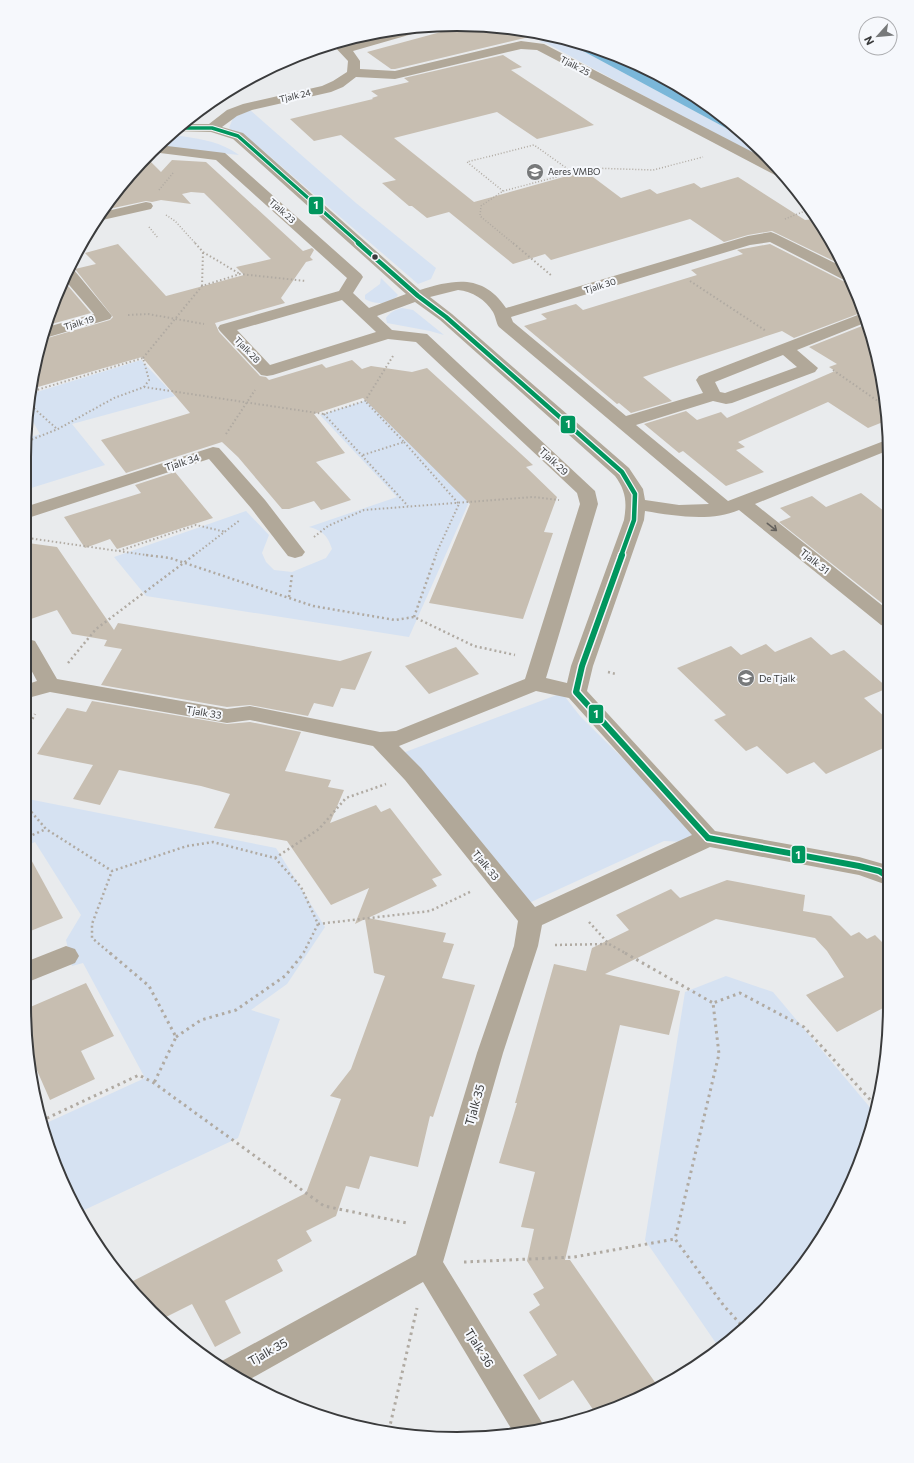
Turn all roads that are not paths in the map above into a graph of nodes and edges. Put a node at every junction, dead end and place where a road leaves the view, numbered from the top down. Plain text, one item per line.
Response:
1 (342, 47) edge
2 (353, 73) junction
3 (187, 128) edge
4 (212, 128) junction
5 (163, 150) edge
6 (767, 166) edge
7 (146, 206) road end
8 (106, 216) edge
9 (840, 272) edge
10 (71, 277) edge
11 (347, 290) junction
12 (418, 296) junction
13 (367, 314) junction
14 (502, 314) junction
15 (860, 319) edge
16 (51, 332) edge
17 (387, 334) junction
18 (789, 346) junction
19 (713, 395) junction
20 (623, 422) junction
21 (883, 447) edge
22 (636, 504) junction
23 (734, 506) junction
24 (31, 511) edge
25 (295, 552) road end
26 (883, 616) edge
27 (31, 651) edge
28 (534, 683) junction
29 (50, 685) junction
30 (31, 690) edge
31 (576, 692) junction
32 (380, 740) junction
33 (708, 838) junction
34 (883, 874) edge
35 (531, 919) junction
36 (66, 956) dead end
37 (31, 971) edge
38 (428, 1264) junction
39 (236, 1370) edge
40 (526, 1426) edge

1 - 2 street
2 - 4 street, Tjalk 24
2 - 6 street, Tjalk 25
3 - 4 street
4 - 12 street
5 - 11 street, Tjalk 23
7 - 8 street
9 - 14 street, Tjalk 30
10 - 16 street, Tjalk 19
11 - 13 street
11 - 17 street, Tjalk 28
12 - 13 street
12 - 14 street
12 - 22 street
13 - 17 street
14 - 20 street
15 - 18 street
17 - 28 street, Tjalk 29
18 - 19 street
18 - 19 street
19 - 20 street
20 - 23 street
21 - 23 street
22 - 23 street
22 - 31 street
23 -> 26 street, Tjalk 31
24 - 25 street, Tjalk 34
27 - 29 street
28 - 31 street
28 - 32 street, Tjalk 33
29 - 30 street, Tjalk 33
29 - 32 street, Tjalk 33
31 - 33 street
32 - 35 street, Tjalk 33
33 - 34 street
33 - 35 street
35 - 38 street, Tjalk 35
36 - 37 street
38 - 39 street, Tjalk 35
38 - 40 street, Tjalk 36

